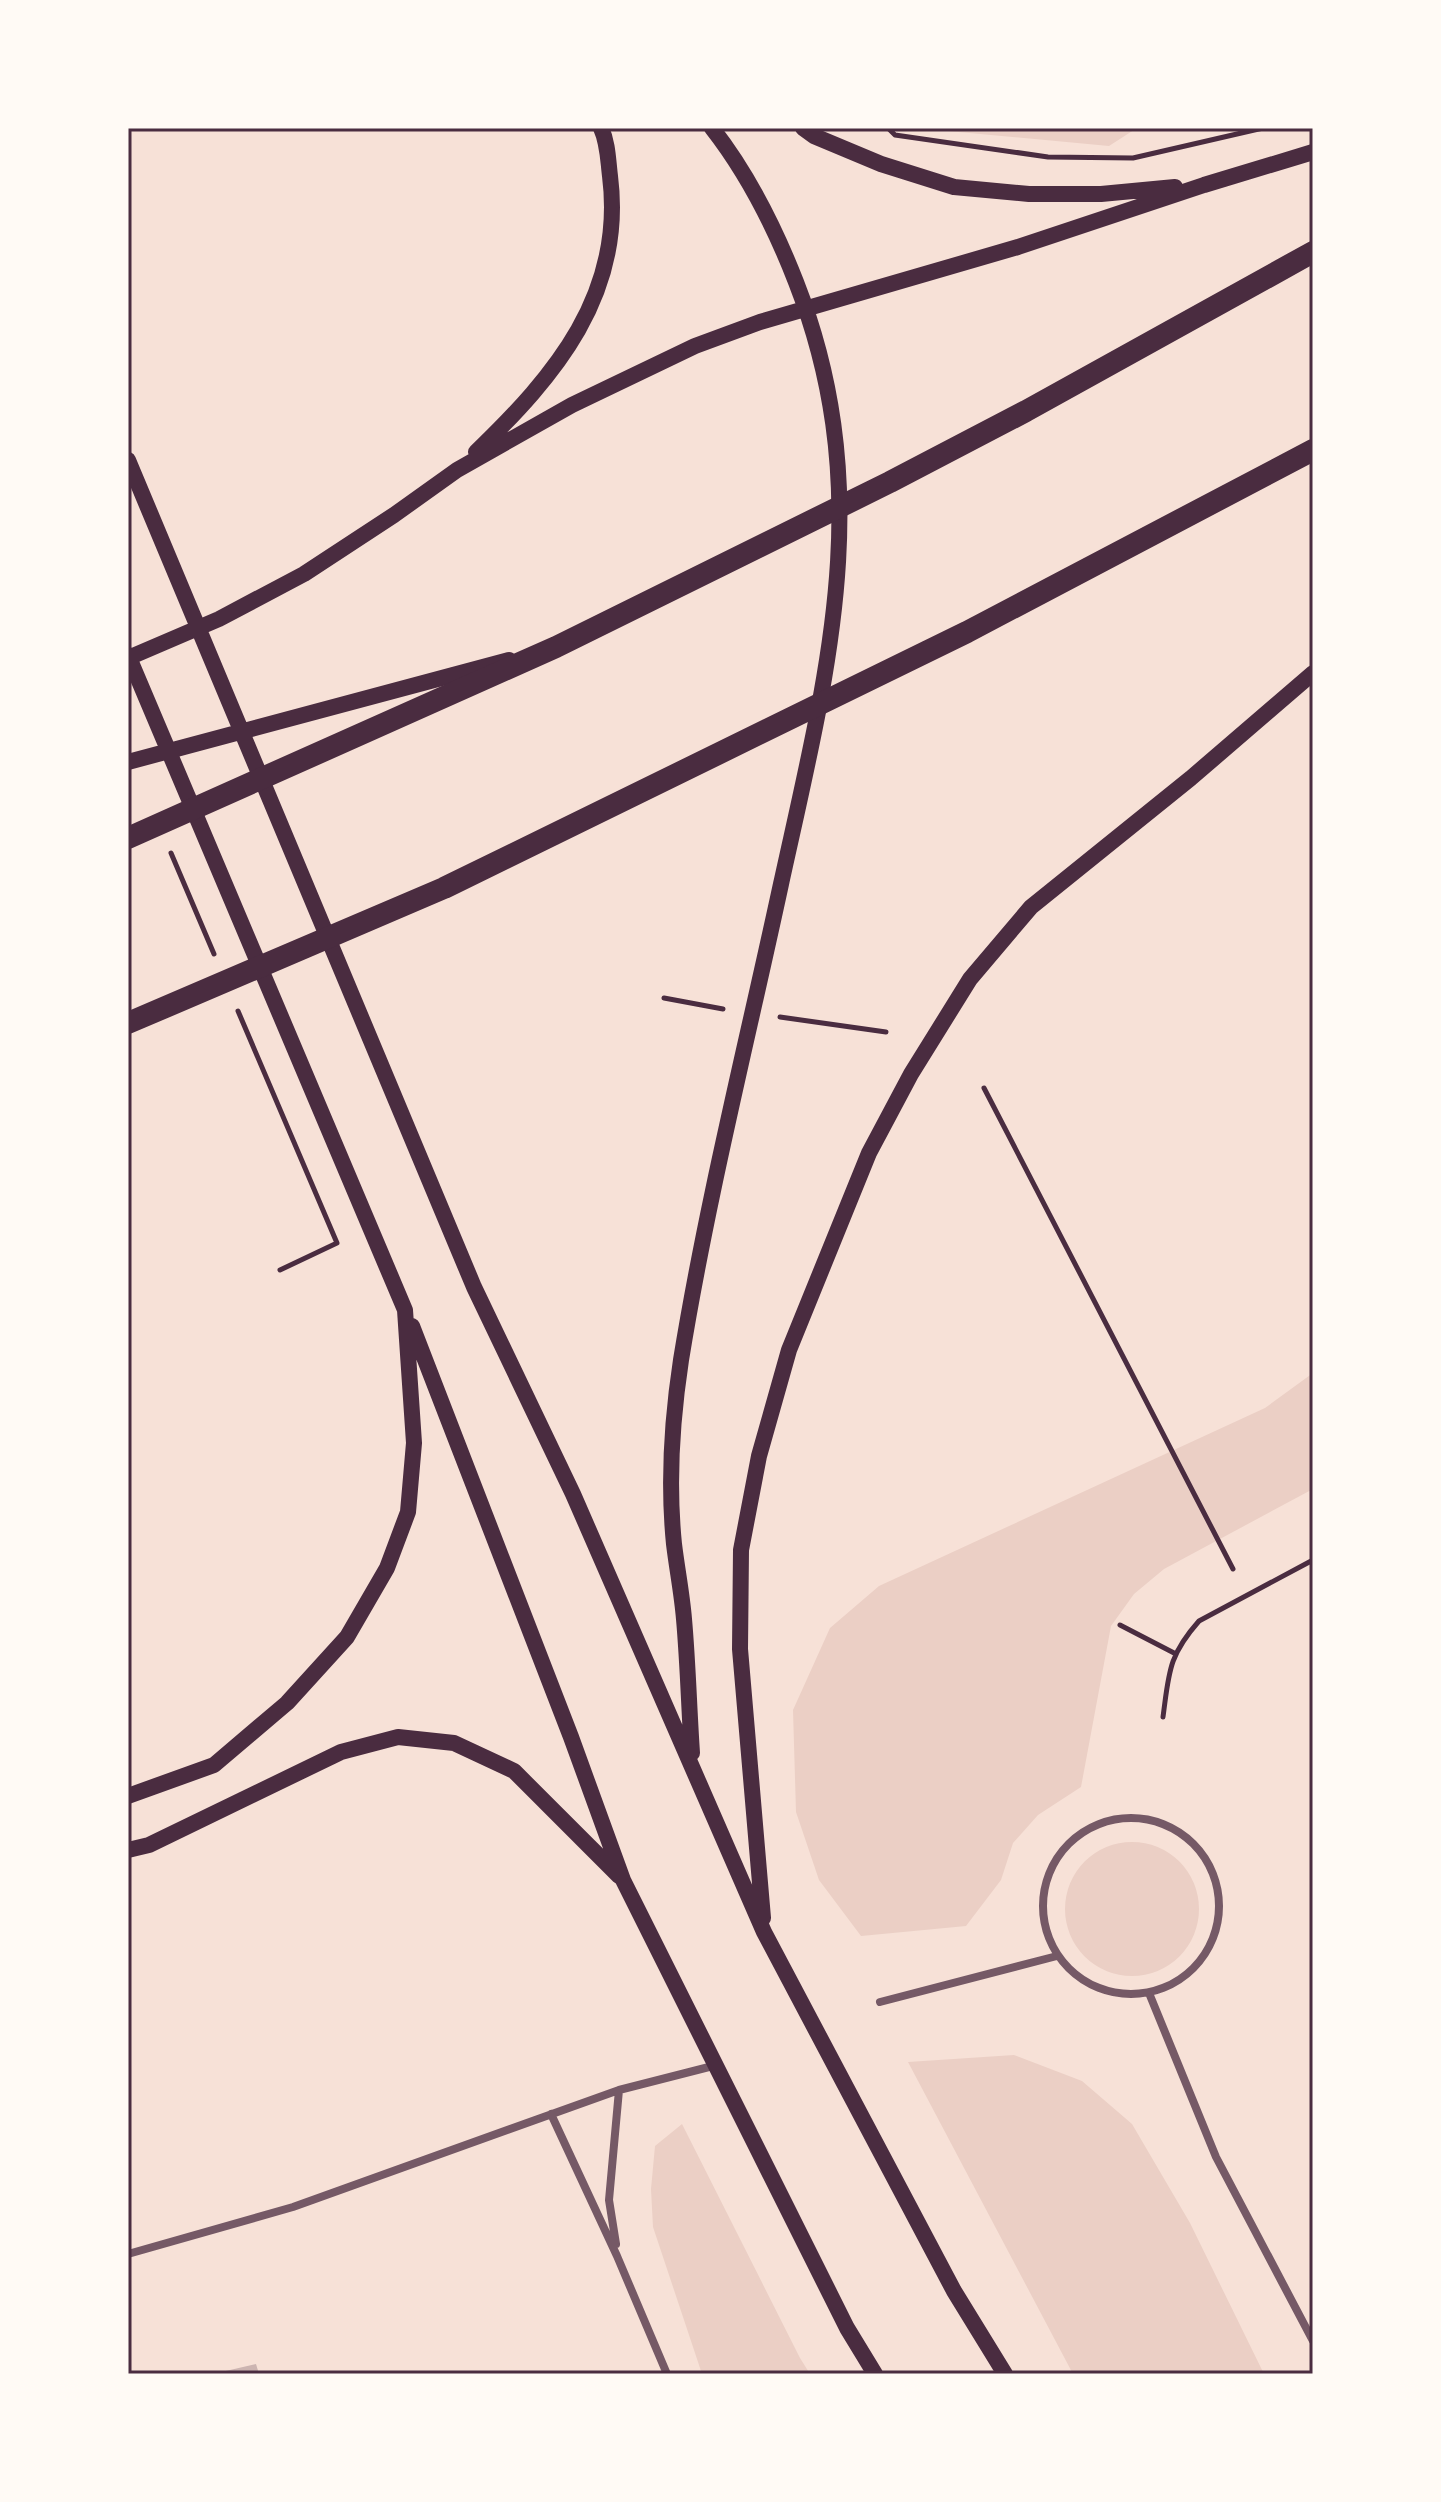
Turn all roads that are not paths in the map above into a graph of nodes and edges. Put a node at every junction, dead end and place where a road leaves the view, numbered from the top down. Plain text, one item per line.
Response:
1 (601, 128) edge
2 (712, 128) edge
3 (803, 128) edge
4 (1313, 152) edge
5 (1204, 185) junction
6 (1313, 252) edge
7 (1313, 450) edge
8 (128, 460) edge
9 (457, 470) junction
10 (556, 647) junction
11 (128, 656) edge
12 (1313, 673) edge
13 (128, 762) edge
14 (128, 838) edge
15 (128, 1023) edge
16 (405, 1310) junction
17 (693, 1767) junction
18 (128, 1796) edge
19 (128, 1850) edge
20 (623, 1880) junction
21 (764, 1932) junction
22 (1057, 1956) junction
23 (1149, 1993) junction
24 (880, 2002) dead end
25 (709, 2067) dead end
26 (619, 2090) junction
27 (551, 2114) junction
28 (128, 2254) edge
29 (617, 2256) junction
30 (1313, 2341) edge
31 (667, 2374) edge
32 (875, 2374) edge
33 (1005, 2374) edge

1 - 9 main road
2 - 17 main road
3 - 5 main road
4 - 5 main road
5 - 9 main road
6 - 10 highway
7 - 15 highway
8 - 17 main road
9 - 11 main road
10 - 13 main road
10 - 14 highway
11 - 16 main road
12 - 21 main road
16 - 18 main road
16 - 20 main road
17 - 21 main road
19 - 20 main road
20 - 32 main road
21 - 33 main road
22 - 23 street
22 - 23 street
22 - 24 street
23 - 30 street
25 - 26 street
26 - 27 street
26 - 29 street
27 - 28 street
27 - 29 street
29 - 31 street

